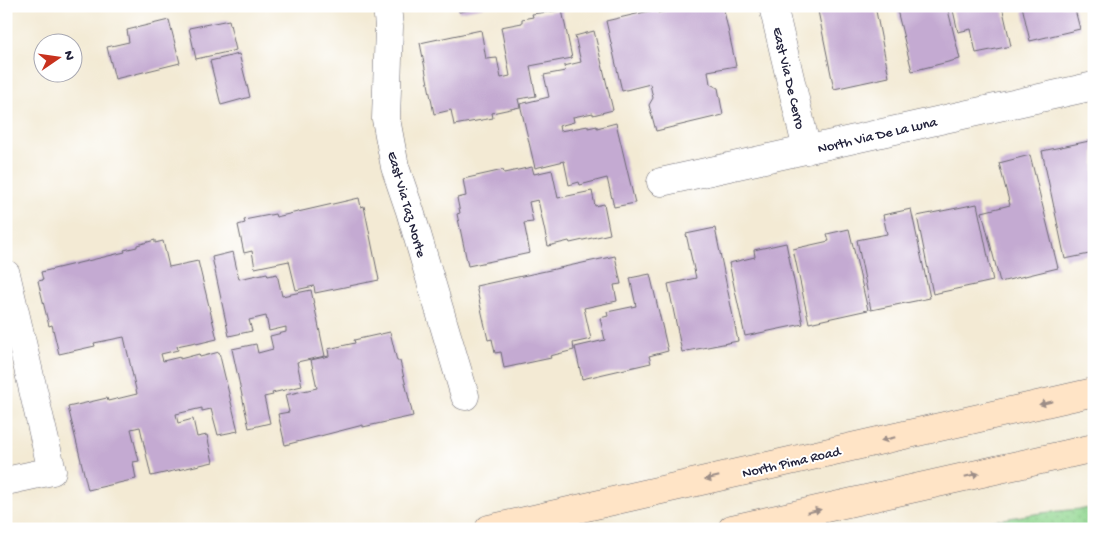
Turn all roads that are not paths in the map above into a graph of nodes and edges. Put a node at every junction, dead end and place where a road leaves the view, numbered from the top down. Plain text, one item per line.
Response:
1 (387, 6) edge
2 (774, 6) edge
3 (1094, 86) edge
4 (807, 150) junction
5 (661, 182) dead end
6 (6, 274) edge
7 (1094, 392) edge
8 (465, 396) dead end
9 (1094, 448) edge
10 (6, 481) edge
11 (489, 529) edge
12 (732, 529) edge

1 - 8 street, East Via Taz Norte
2 - 4 street, East Via De Cerro
3 - 4 street, North Via De La Luna
4 - 5 street, North Via De La Luna
6 - 10 street
7 -> 11 main road, North Pima Road
12 -> 9 main road

